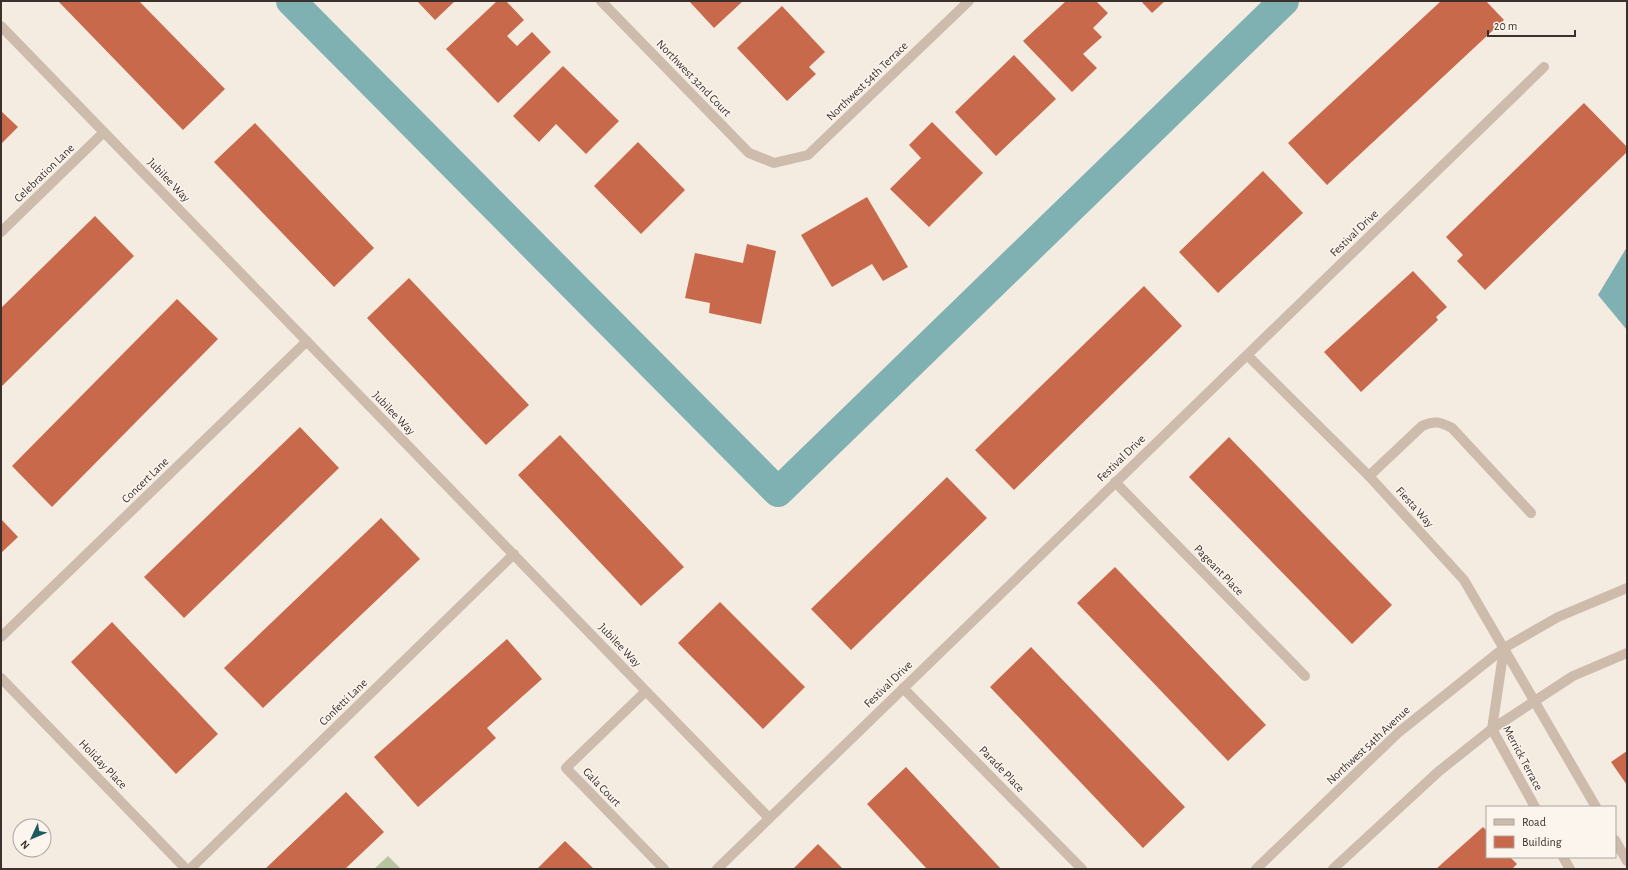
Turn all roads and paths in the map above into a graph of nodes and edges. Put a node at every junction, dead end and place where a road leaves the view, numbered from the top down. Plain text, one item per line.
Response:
1 (601, 1) edge
2 (969, 1) edge
3 (1, 26) edge
4 (1544, 68) dead end
5 (104, 132) junction
6 (774, 163) joint
7 (1, 232) edge
8 (307, 341) junction
9 (1247, 355) junction
10 (1369, 476) junction
11 (1116, 482) junction
12 (1531, 512) dead end
13 (514, 554) junction
14 (1627, 588) edge
15 (1, 637) edge
16 (1504, 648) junction
17 (1627, 653) edge
18 (1305, 676) dead end
19 (1, 678) edge
20 (904, 688) junction
21 (646, 691) junction
22 (1534, 700) junction
23 (1492, 729) junction
24 (1534, 806) edge
25 (1595, 806) edge
26 (769, 818) junction
27 (1616, 842) edge
28 (1564, 858) edge
29 (1627, 861) edge
30 (186, 869) edge
31 (190, 869) edge
32 (664, 869) edge
33 (717, 869) edge
34 (1082, 869) edge
35 (1256, 869) edge
36 (1333, 869) edge
37 (1570, 869) edge

1 - 6 street, Northwest 32nd Court
2 - 6 street, Northwest 54th Terrace
3 - 5 street, Jubilee Way
4 - 9 street, Festival Drive
5 - 7 street, Celebration Lane
5 - 8 street, Jubilee Way
8 - 13 street, Jubilee Way
8 - 15 street, Concert Lane
9 - 10 street, Fiesta Way
9 - 11 street, Festival Drive
10 - 12 street
10 - 16 street, Fiesta Way
11 - 18 street, Pageant Place
11 - 20 street, Festival Drive
13 - 21 street, Jubilee Way
13 - 31 street, Confetti Lane
14 - 16 street, Northwest 54th Avenue
16 - 22 street, Fiesta Way
16 - 23 street, Merrick Terrace
16 - 35 street, Northwest 54th Avenue
17 - 22 street
19 - 30 street, Holiday Place
20 - 26 street, Festival Drive
20 - 34 street, Parade Place
21 - 26 street, Jubilee Way
21 - 32 street, Gala Court
22 - 23 street
22 - 25 street
23 - 24 street, Merrick Terrace
23 - 36 street
26 - 33 street, Festival Drive
27 - 29 street
28 - 37 street

